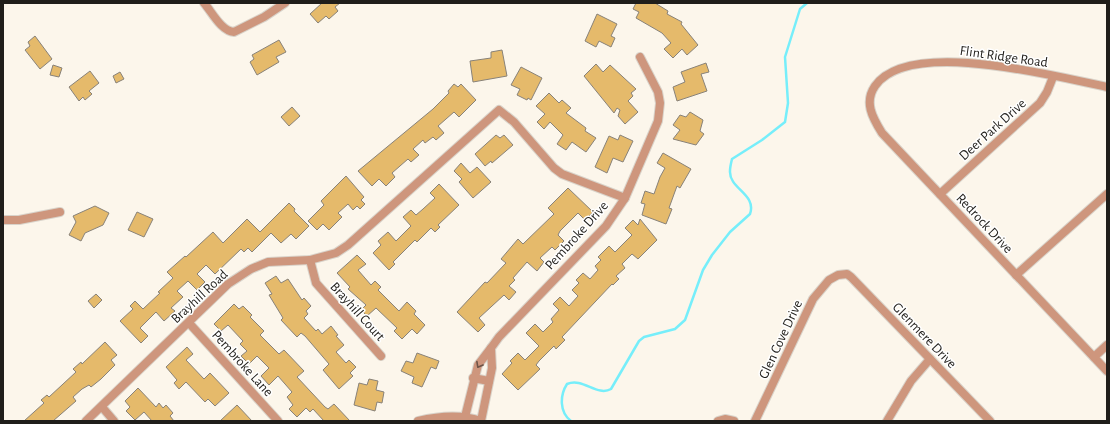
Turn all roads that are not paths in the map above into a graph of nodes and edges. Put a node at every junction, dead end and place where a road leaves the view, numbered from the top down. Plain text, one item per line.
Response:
1 (204, 3) edge
2 (285, 3) edge
3 (640, 57) dead end
4 (1053, 77) junction
5 (877, 83) joint
6 (1107, 87) edge
7 (940, 194) junction
8 (1107, 194) edge
9 (625, 198) junction
10 (60, 212) dead end
11 (3, 220) edge
12 (310, 260) junction
13 (1016, 275) junction
14 (838, 276) joint
15 (189, 323) junction
16 (1107, 345) edge
17 (491, 348) junction
18 (381, 356) dead end
19 (1094, 357) junction
20 (930, 359) junction
21 (1107, 371) edge
22 (473, 378) junction
23 (489, 381) junction
24 (102, 407) junction
25 (465, 417) junction
26 (86, 421) edge
27 (114, 421) edge
28 (278, 421) edge
29 (418, 421) edge
30 (481, 421) edge
31 (718, 421) edge
32 (734, 421) edge
33 (755, 421) edge
34 (887, 421) edge
35 (990, 421) edge

1 - 2 street
3 - 9 street, Pembroke Drive
4 - 5 street, Flint Ridge Road
4 - 6 street, Flint Ridge Road
4 - 7 street, Deer Park Drive
5 - 7 street, Redrock Drive
7 - 13 street, Redrock Drive
8 - 13 street
9 - 12 street, Brayhill Road
9 - 17 street, Pembroke Drive
10 - 11 street
12 - 15 street, Brayhill Road
12 - 18 street, Brayhill Court
13 - 19 street, Redrock Drive
14 - 20 street, Glenmere Drive
14 - 33 street, Glen Cove Drive
15 - 24 street, Brayhill Road
15 - 28 street, Pembroke Lane
16 - 19 street
17 -> 22 street, Pembroke Drive
17 - 23 street
19 - 21 street, Redrock Drive
20 - 34 street
20 - 35 street, Glenmere Drive
22 - 23 street
22 - 25 street, Pembroke Drive
23 - 30 street
24 - 26 street, Brayhill Road
24 - 27 street
25 - 29 street
25 - 30 street
31 - 32 street

